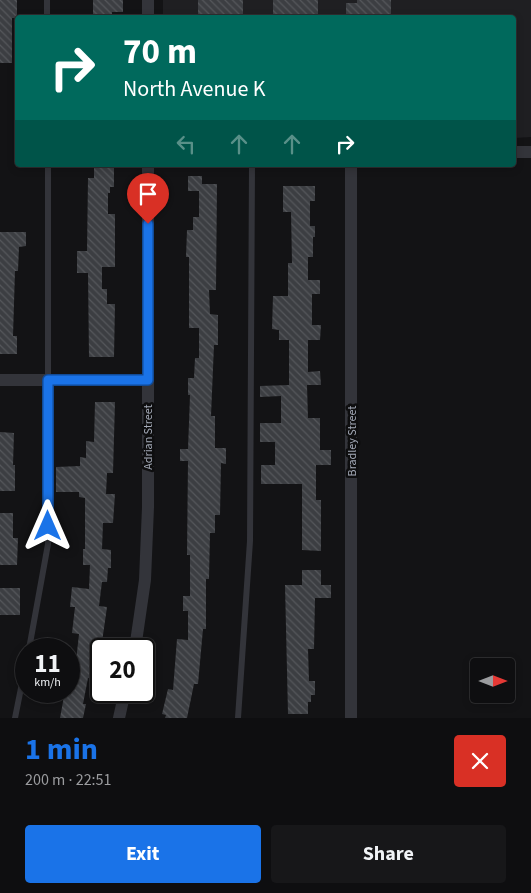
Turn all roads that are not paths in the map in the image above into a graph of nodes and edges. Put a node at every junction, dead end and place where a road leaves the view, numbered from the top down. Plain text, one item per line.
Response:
1 (47, 0) edge
2 (148, 0) edge
3 (47, 15) edge
4 (148, 15) edge
5 (516, 152) edge
6 (531, 152) edge
7 (48, 167) edge
8 (148, 167) edge
9 (252, 167) edge
10 (351, 167) edge
11 (0, 380) edge
12 (48, 380) junction
13 (148, 380) junction
14 (31, 638) edge
15 (137, 638) edge
16 (18, 703) edge
17 (122, 703) edge
18 (15, 718) edge
19 (119, 718) edge
20 (238, 718) edge
21 (351, 718) edge

1 - 3 lane
2 - 4 street
5 - 6 street
7 - 12 lane
8 - 13 street, Adrian Street
9 - 20 lane
10 - 21 street, Bradley Street
11 - 12 street
12 - 13 street
12 - 14 lane
13 - 15 street, Adrian Street
16 - 18 lane
17 - 19 street

